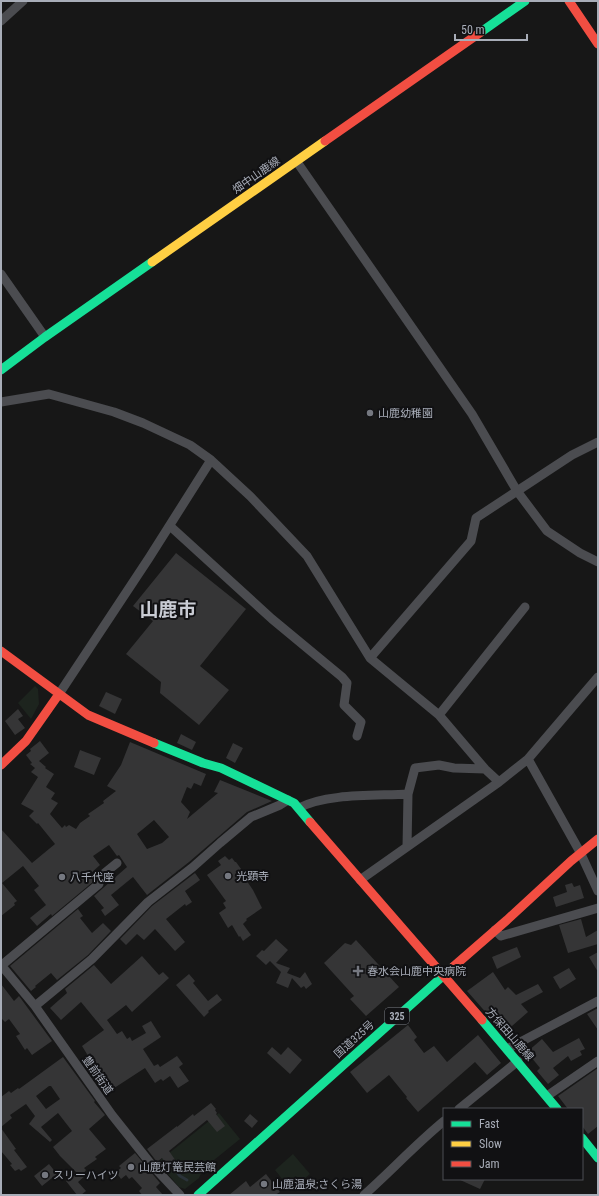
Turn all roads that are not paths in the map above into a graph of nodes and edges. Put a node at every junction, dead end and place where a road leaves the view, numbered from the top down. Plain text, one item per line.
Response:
1 (23, 1) edge
2 (525, 1) edge
3 (569, 1) edge
4 (1, 22) edge
5 (598, 44) edge
6 (297, 162) junction
7 (1, 274) edge
8 (45, 337) junction
9 (1, 370) edge
10 (1, 402) edge
11 (598, 442) edge
12 (211, 460) junction
13 (517, 491) junction
14 (170, 526) junction
15 (598, 562) edge
16 (525, 607) dead end
17 (1, 651) edge
18 (370, 658) junction
19 (598, 677) edge
20 (59, 694) junction
21 (439, 715) junction
22 (357, 736) dead end
23 (528, 759) junction
24 (1, 765) edge
25 (485, 769) junction
26 (499, 782) junction
27 (408, 794) junction
28 (288, 800) junction
29 (299, 808) junction
30 (598, 839) edge
31 (407, 847) junction
32 (580, 852) junction
33 (117, 863) dead end
34 (360, 880) junction
35 (598, 891) edge
36 (598, 908) edge
37 (495, 930) junction
38 (1, 965) edge
39 (443, 976) junction
40 (598, 1001) edge
41 (35, 1006) junction
42 (507, 1049) junction
43 (518, 1061) junction
44 (598, 1061) edge
45 (547, 1096) junction
46 (460, 1108) edge
47 (557, 1108) edge
48 (443, 1123) edge
49 (583, 1139) edge
50 (598, 1158) edge
51 (180, 1195) edge
52 (198, 1195) edge
53 (364, 1195) edge

1 - 4 street
2 - 6 main road, 畑中山鹿線
3 - 5 main road
6 - 8 main road, 畑中山鹿線
6 - 13 street
7 - 8 street
8 - 9 main road, 畑中山鹿線
10 - 12 street
11 - 13 street
12 - 14 street
12 - 18 street
13 - 15 street
13 - 18 street
14 - 20 street
14 - 22 street
16 - 21 street
17 - 20 main road, 方保田山鹿線
18 - 21 street
19 - 23 street
20 - 24 main road
20 - 28 main road, 方保田山鹿線
21 - 25 street
23 - 26 street
23 - 32 street
25 - 26 street
25 - 27 street
26 - 31 street
27 - 29 street
27 - 31 street
28 - 29 main road, 方保田山鹿線
28 - 41 street
29 - 34 main road, 方保田山鹿線
30 - 32 main road, 国道325号 / 325
31 - 34 street
32 - 35 street
32 - 37 main road, 国道325号 / 325
33 - 38 street
34 - 39 main road, 方保田山鹿線
36 - 37 street
37 - 39 main road, 国道325号 / 325
38 - 41 street, 豊前街道
39 - 42 main road, 方保田山鹿線
39 - 52 main road, 国道325号 / 325
40 - 42 street
41 - 51 street, 豊前街道
42 - 43 main road, 方保田山鹿線
43 - 45 main road, 方保田山鹿線
43 - 46 street
44 - 45 street
45 - 47 main road, 方保田山鹿線
48 - 53 street
49 - 50 main road

